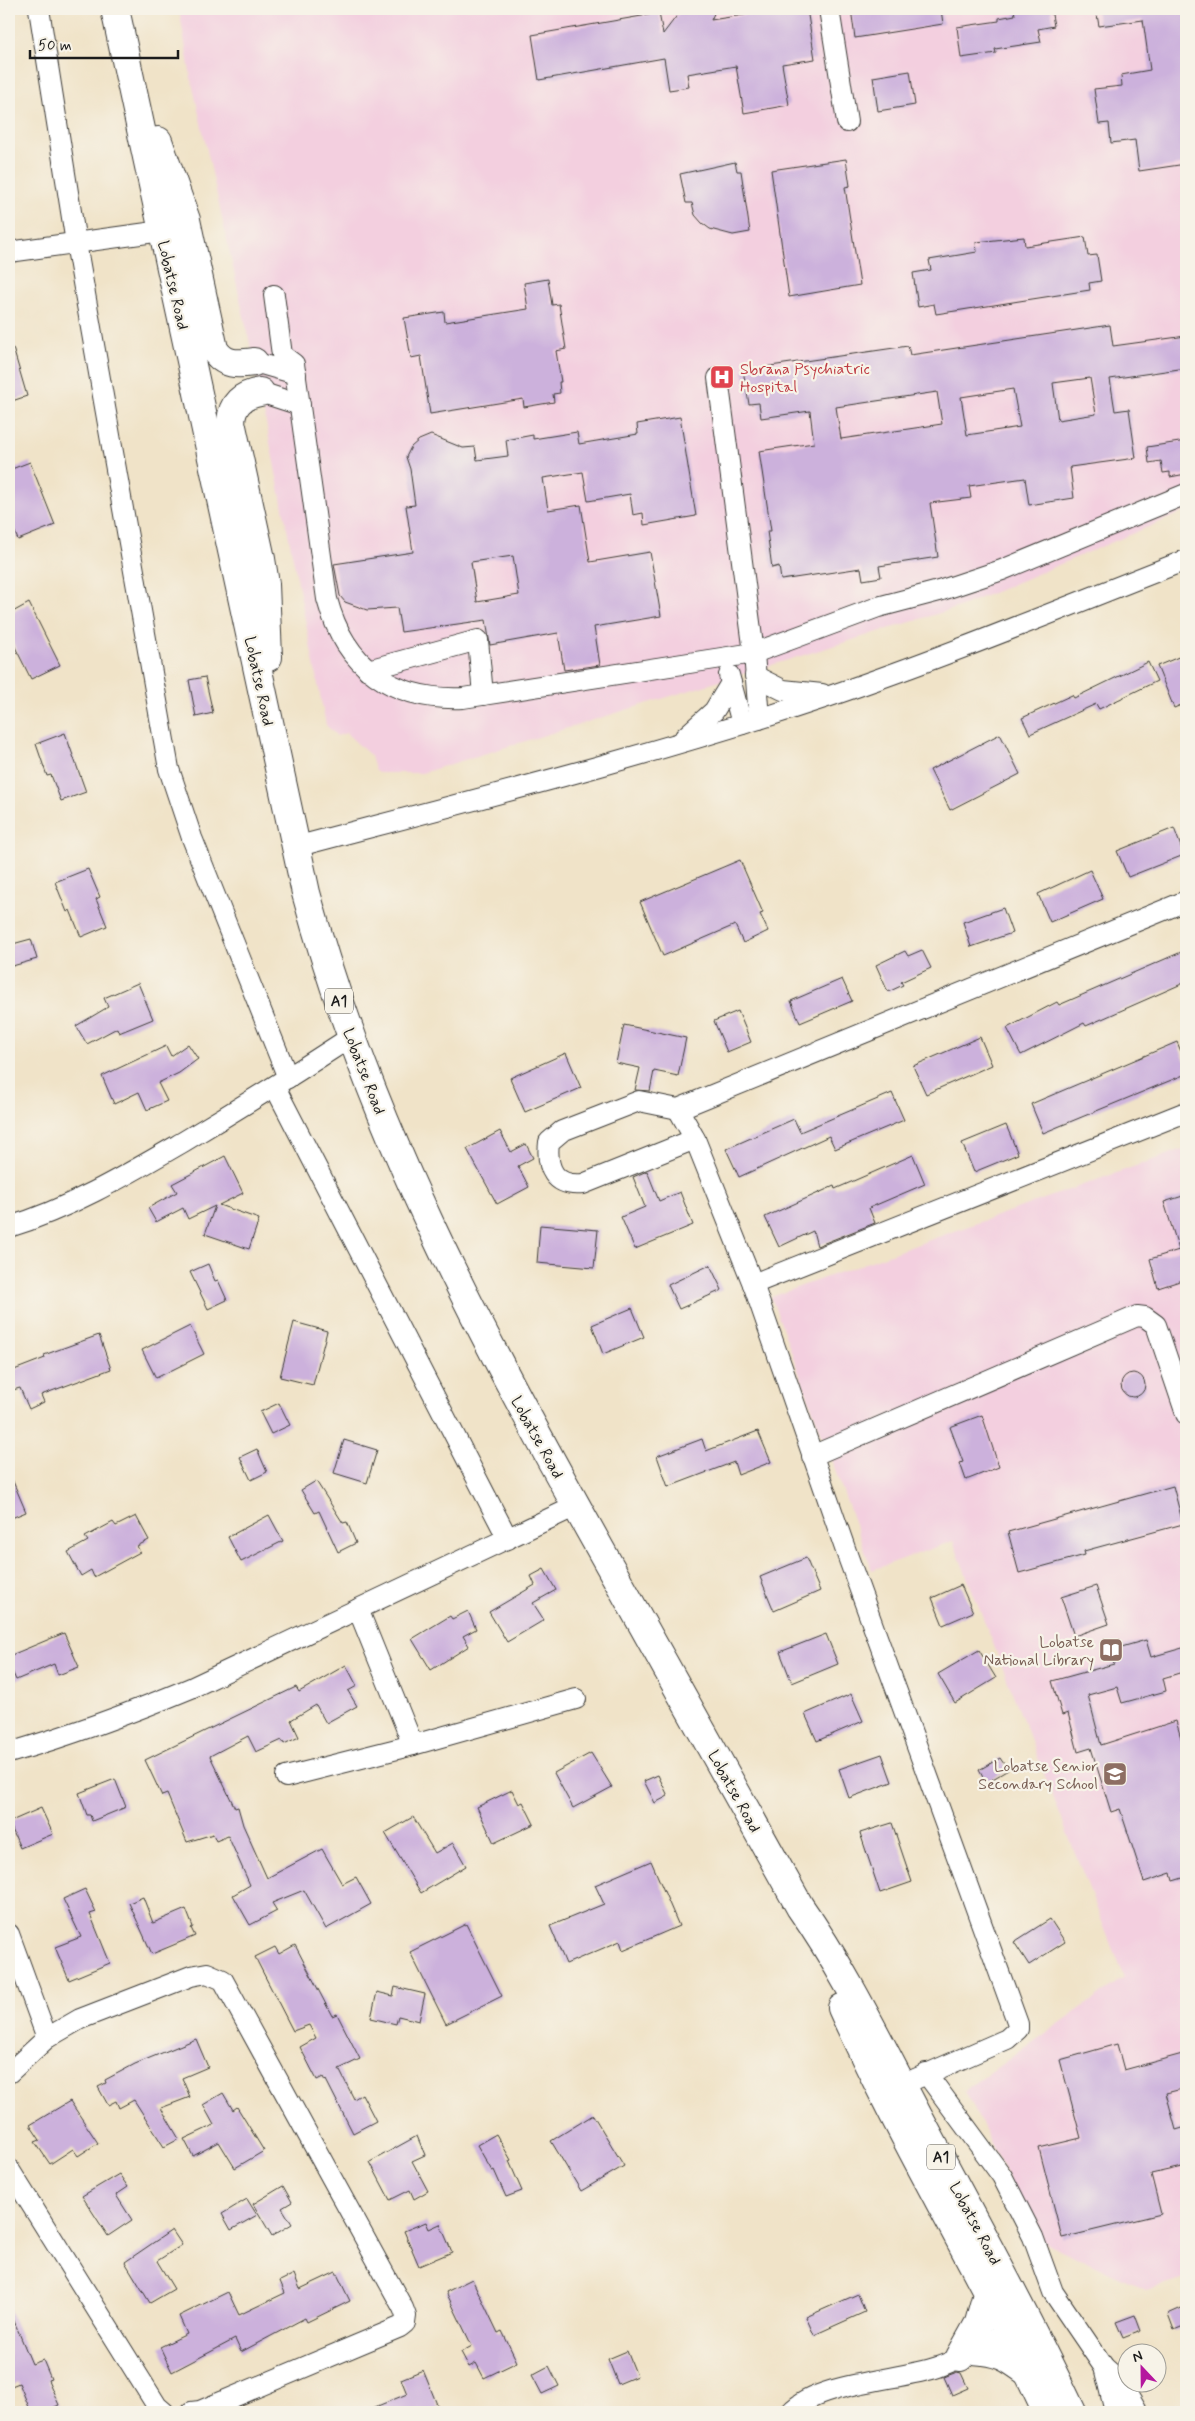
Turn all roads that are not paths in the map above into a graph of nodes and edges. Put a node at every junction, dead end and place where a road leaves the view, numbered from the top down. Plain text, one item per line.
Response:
1 (39, 9) edge
2 (115, 9) edge
3 (829, 9) edge
4 (123, 45) junction
5 (847, 122) dead end
6 (162, 230) junction
7 (76, 243) junction
8 (9, 252) edge
9 (274, 295) dead end
10 (254, 362) joint
11 (296, 374) junction
12 (718, 378) dead end
13 (260, 392) joint
14 (300, 405) junction
15 (1186, 494) edge
16 (1186, 560) edge
17 (754, 653) junction
18 (722, 658) junction
19 (368, 670) junction
20 (755, 676) junction
21 (732, 683) junction
22 (483, 695) junction
23 (832, 695) junction
24 (750, 722) junction
25 (272, 736) junction
26 (675, 744) junction
27 (295, 847) junction
28 (1186, 900) edge
29 (351, 1037) junction
30 (282, 1083) junction
31 (678, 1109) junction
32 (1186, 1112) edge
33 (694, 1139) junction
34 (9, 1227) edge
35 (753, 1284) junction
36 (1186, 1414) edge
37 (812, 1456) junction
38 (576, 1506) junction
39 (508, 1539) junction
40 (358, 1609) junction
41 (576, 1699) dead end
42 (413, 1745) junction
43 (9, 1753) edge
44 (286, 1777) dead end
45 (9, 1934) edge
46 (46, 2038) junction
47 (9, 2073) edge
48 (926, 2073) junction
49 (892, 2088) junction
50 (9, 2168) edge
51 (988, 2290) junction
52 (1019, 2327) junction
53 (967, 2354) junction
54 (1104, 2367) junction
55 (1029, 2373) junction
56 (164, 2412) edge
57 (191, 2412) edge
58 (791, 2412) edge
59 (1047, 2412) edge
60 (1072, 2412) edge
61 (1115, 2412) edge
62 (1138, 2412) edge

1 - 7 street
2 - 4 highway, Lobatse Road / A1
3 - 5 street
4 - 6 highway, Lobatse Road / A1
4 - 10 highway
6 - 7 street
6 - 25 highway, Lobatse Road / A1
7 - 8 street
7 - 30 street
9 - 11 street
10 - 11 street
11 - 14 street
12 - 17 street
13 - 14 street
13 - 25 highway
14 - 19 street
15 - 17 street
16 - 23 street
17 - 18 street
17 - 20 street
18 - 21 street
18 - 22 street
19 - 22 street
19 - 22 street
20 - 23 street
20 - 24 street
21 - 24 street
21 - 26 street
23 - 24 street
24 - 26 street
25 - 27 highway, Lobatse Road / A1
26 - 27 street
27 - 29 highway, Lobatse Road / A1
28 - 31 street
29 - 30 street
29 - 38 highway, Lobatse Road / A1
30 - 34 street
30 - 39 street
31 - 33 street
31 - 33 street
32 - 35 street
33 - 35 street
35 - 37 street
36 - 37 street
37 - 48 street
38 - 39 street
38 - 49 highway, Lobatse Road / A1
39 - 40 street
40 - 42 street
40 - 43 street
41 - 42 street
42 - 44 street
45 - 46 street
46 - 47 street
46 - 57 street
48 - 49 street
48 - 54 street
49 - 51 highway, Lobatse Road / A1
49 - 52 highway, Lobatse Road / A1
50 - 56 street
51 - 52 highway, Lobatse Road / A1
51 - 53 highway
52 - 53 street
52 - 55 highway, Lobatse Road / A1
52 - 60 highway, Lobatse Road / A1
53 - 55 highway
53 - 58 street
54 - 61 street
54 - 62 street
55 - 59 highway, Lobatse Road / A1

